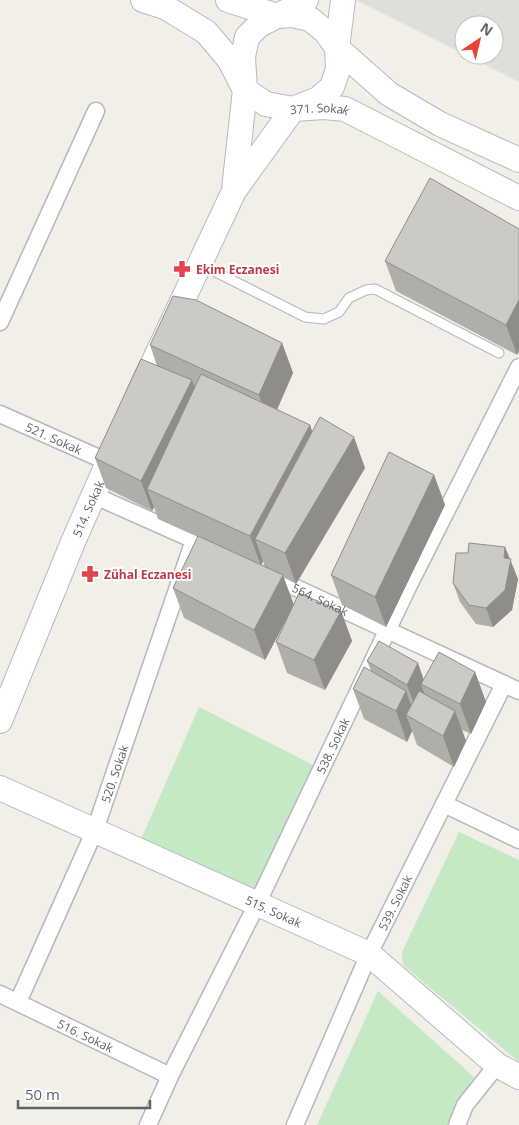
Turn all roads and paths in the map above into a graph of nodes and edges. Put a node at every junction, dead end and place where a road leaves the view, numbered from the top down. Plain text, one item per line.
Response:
1 (143, 0) edge
2 (228, 0) edge
3 (306, 0) edge
4 (343, 0) edge
5 (277, 16) junction
6 (337, 48) junction
7 (245, 90) junction
8 (96, 110) dead end
9 (293, 110) junction
10 (519, 160) edge
11 (234, 191) junction
12 (519, 198) edge
13 (200, 264) junction
14 (0, 322) edge
15 (499, 353) dead end
16 (519, 367) edge
17 (0, 414) edge
18 (108, 462) junction
19 (93, 495) junction
20 (194, 540) junction
21 (221, 553) edge
22 (256, 569) edge
23 (388, 631) junction
24 (504, 684) junction
25 (519, 692) edge
26 (0, 721) edge
27 (0, 788) edge
28 (444, 804) junction
29 (95, 830) junction
30 (519, 840) edge
31 (257, 904) junction
32 (369, 954) junction
33 (0, 994) edge
34 (18, 1002) junction
35 (497, 1065) junction
36 (170, 1076) junction
37 (519, 1077) edge
38 (148, 1125) edge
39 (295, 1125) edge
40 (457, 1125) edge

1 - 7 street, 371. Sokak
2 - 5 street
3 - 5 street
4 - 6 street
5 - 6 street
5 - 7 street
6 - 9 street
6 - 10 street
7 - 9 street, 371. Sokak
7 - 11 street
8 - 14 street
9 - 11 street
9 - 12 street, 371. Sokak
11 - 13 street, 514. Sokak
13 - 15 lane
13 - 18 street, 514. Sokak
16 - 23 street, 538. Sokak
17 - 18 street, 521. Sokak
18 - 19 street, 514. Sokak
19 - 20 street
19 - 26 street, 514. Sokak
20 - 21 street
20 - 29 street, 520. Sokak
22 - 23 street, 564. Sokak
23 - 24 street, 564. Sokak
23 - 31 street, 538. Sokak
24 - 25 street, 564. Sokak
24 - 28 street, 539. Sokak
27 - 29 street, 515. Sokak
28 - 30 street
28 - 32 street, 539. Sokak
29 - 31 street, 515. Sokak
29 - 34 street, 520. Sokak
31 - 32 street, 515. Sokak
31 - 36 street, 538. Sokak
32 - 35 street, 515. Sokak
32 - 39 street, 539. Sokak
33 - 34 street, 516. Sokak
34 - 36 street, 516. Sokak
35 - 37 street, 515. Sokak
35 - 40 street
36 - 38 street, 538. Sokak

